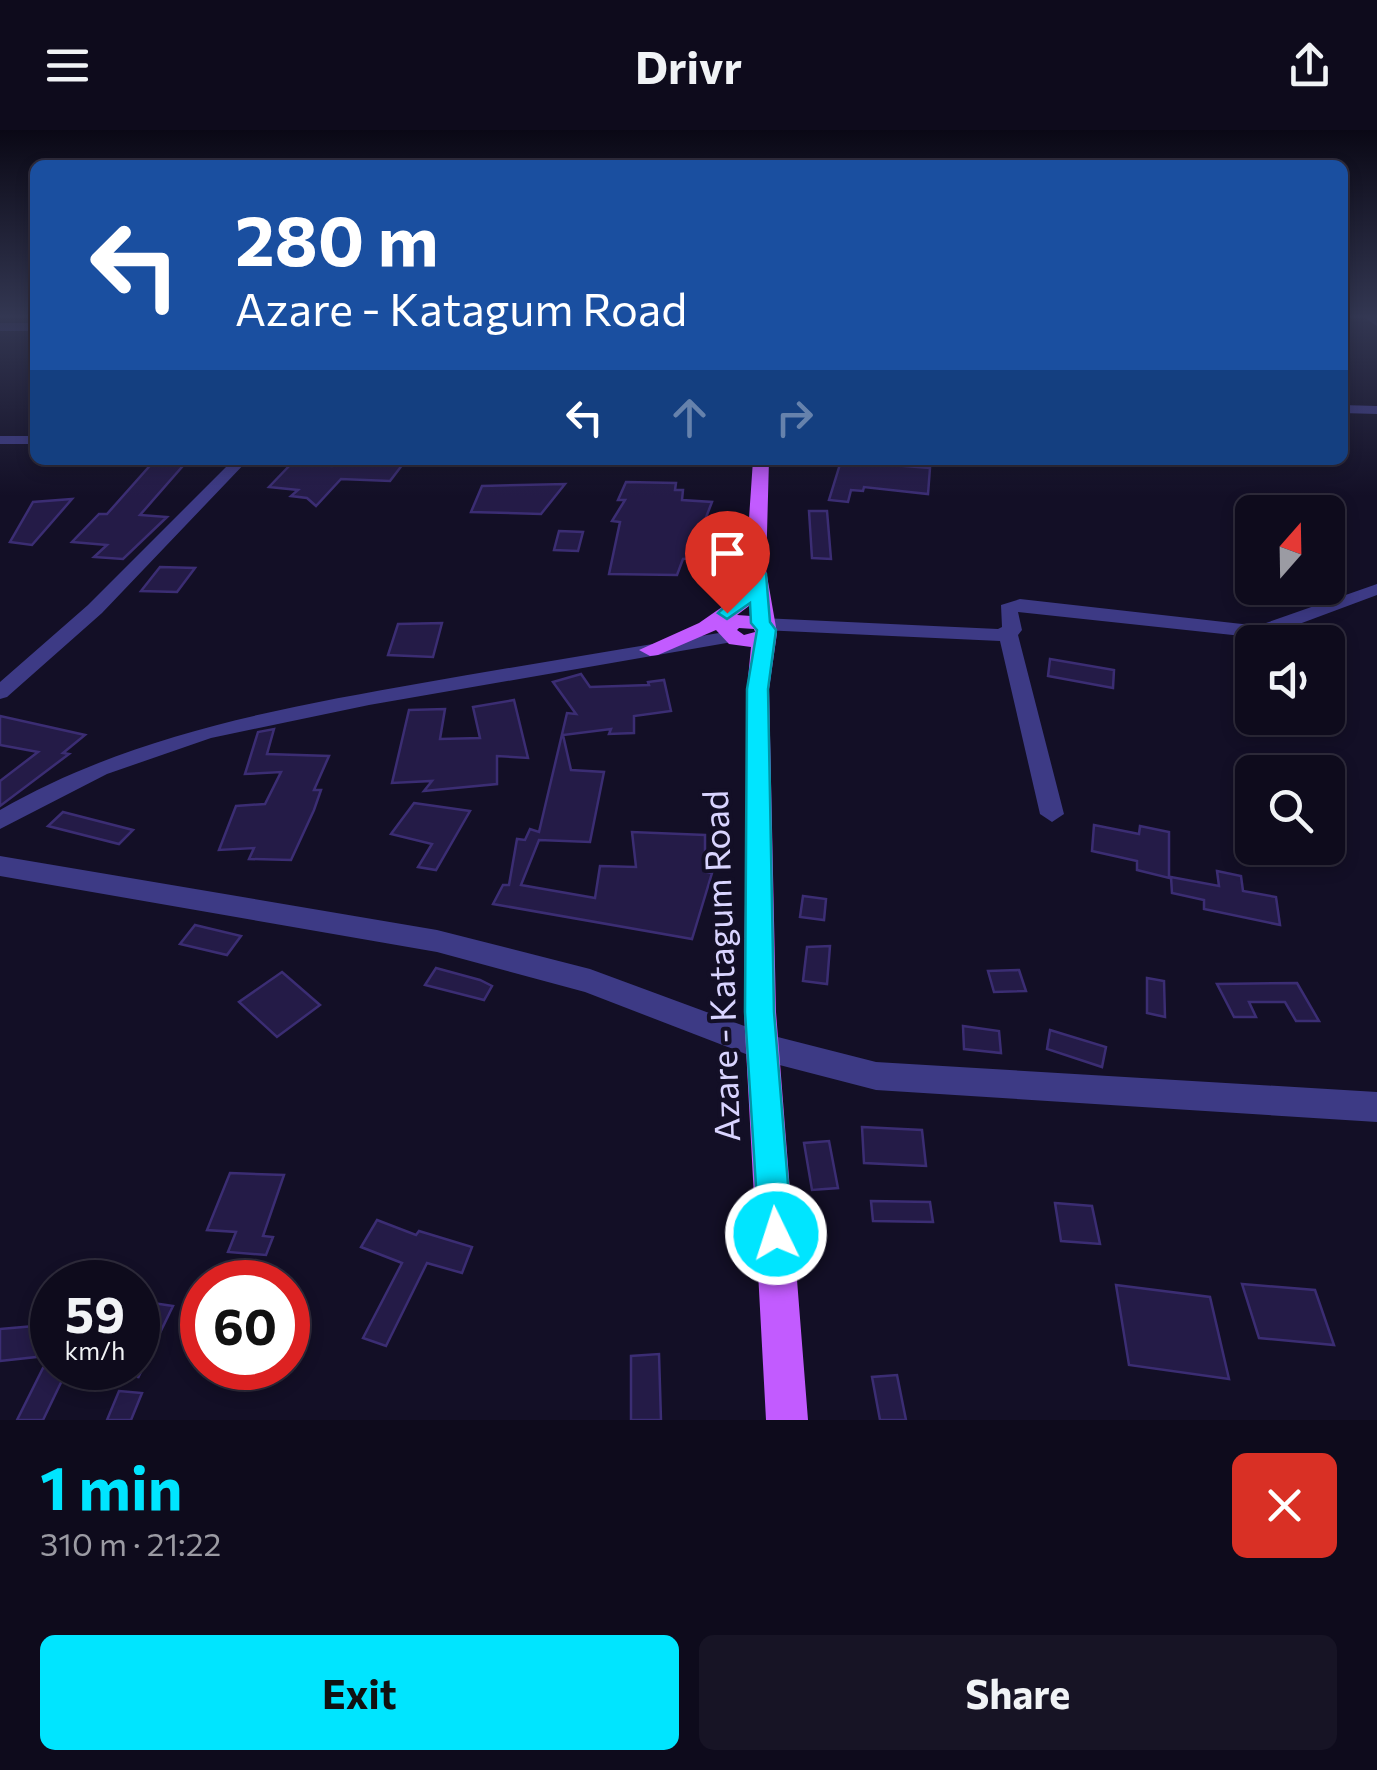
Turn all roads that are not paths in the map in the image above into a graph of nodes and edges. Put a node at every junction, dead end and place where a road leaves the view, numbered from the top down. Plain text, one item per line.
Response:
1 (1348, 409) edge
2 (1377, 410) edge
3 (0, 440) edge
4 (30, 440) edge
5 (237, 465) edge
6 (761, 465) edge
7 (758, 574) junction
8 (1377, 589) edge
9 (735, 625) junction
10 (763, 630) junction
11 (1008, 634) junction
12 (650, 650) junction
13 (758, 689) junction
14 (0, 693) edge
15 (1052, 814) dead end
16 (0, 822) edge
17 (0, 866) edge
18 (764, 1047) junction
19 (1377, 1106) edge
20 (787, 1420) edge

1 - 2 street
3 - 4 street
5 - 14 street
6 - 7 main road, Azare - Katagum Road
7 - 9 main road, Azare - Katagum Road
7 - 10 main road, Azare - Katagum Road
8 - 11 street
9 - 10 main road
9 - 12 street
9 - 12 main road
9 - 13 main road, Azare - Katagum Road
10 - 11 street
10 - 13 main road, Azare - Katagum Road
11 - 15 street
12 - 16 street
13 - 18 main road, Azare - Katagum Road
17 - 18 street
18 - 19 street
18 - 20 main road, Azare - Katagum Road

